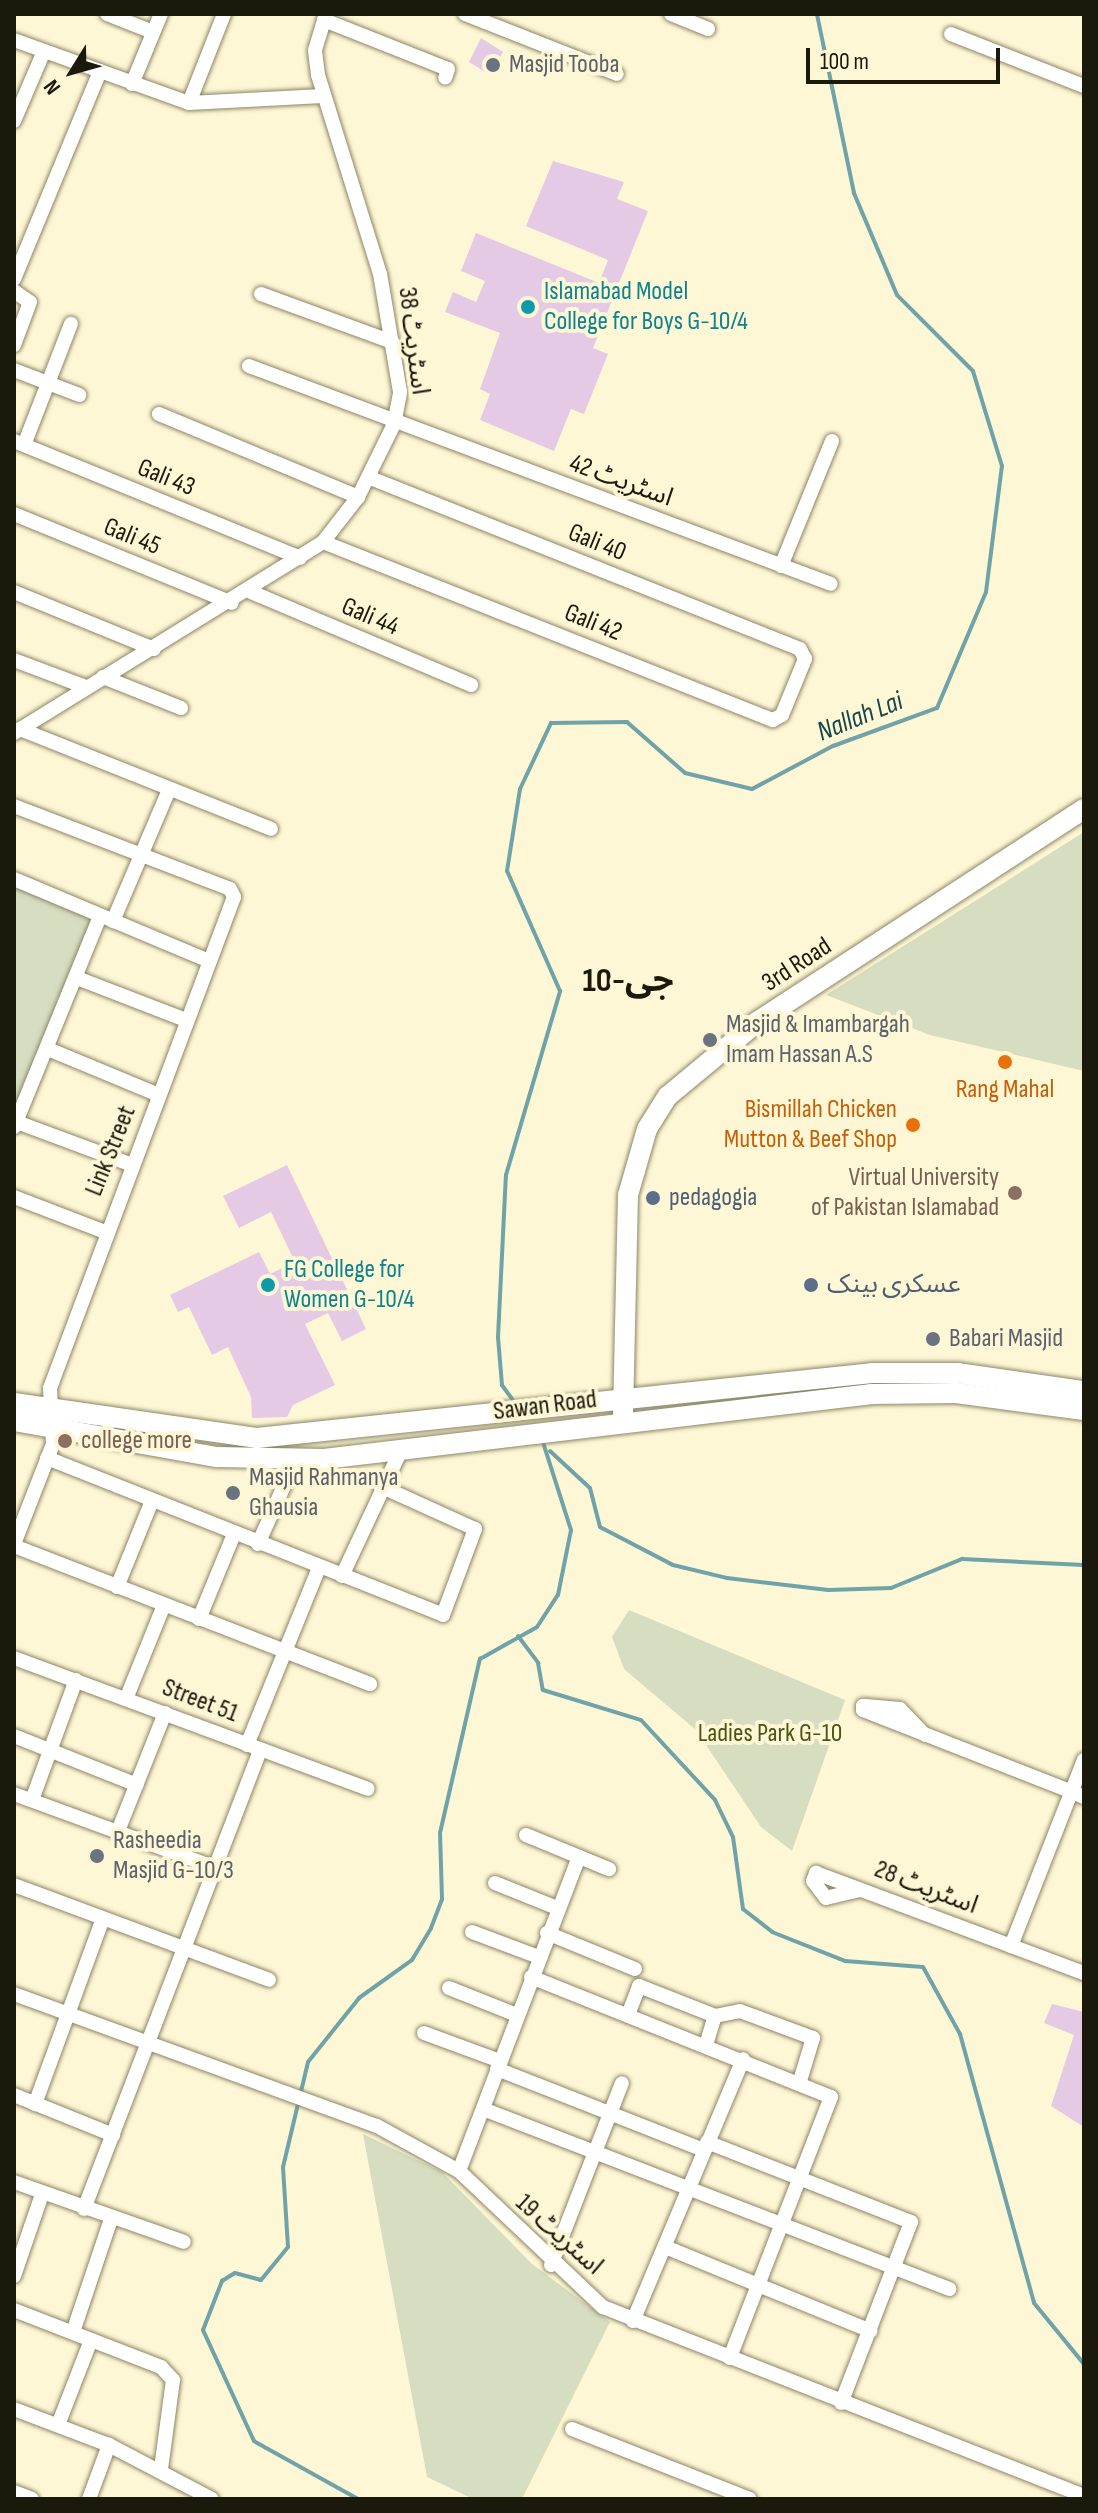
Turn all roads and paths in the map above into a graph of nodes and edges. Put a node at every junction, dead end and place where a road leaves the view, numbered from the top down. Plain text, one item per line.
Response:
1 (107, 14) edge
2 (161, 14) edge
3 (224, 14) edge
4 (465, 14) edge
5 (671, 14) edge
6 (325, 17) edge
7 (708, 29) dead end
8 (153, 32) junction
9 (951, 34) dead end
10 (14, 40) edge
11 (44, 51) junction
12 (100, 71) junction
13 (617, 74) dead end
14 (445, 78) dead end
15 (132, 84) junction
16 (1084, 86) edge
17 (323, 96) junction
18 (189, 103) junction
19 (14, 121) edge
20 (14, 279) edge
21 (14, 291) edge
22 (261, 294) dead end
23 (71, 324) dead end
24 (392, 342) junction
25 (14, 345) edge
26 (249, 366) dead end
27 (14, 370) edge
28 (48, 384) junction
29 (79, 395) dead end
30 (159, 414) dead end
31 (394, 424) junction
32 (832, 441) dead end
33 (19, 443) edge
34 (370, 478) junction
35 (358, 497) junction
36 (14, 514) edge
37 (323, 542) junction
38 (300, 558) junction
39 (781, 566) junction
40 (831, 584) dead end
41 (14, 592) edge
42 (251, 592) junction
43 (232, 603) junction
44 (154, 649) junction
45 (805, 653) joint
46 (14, 660) edge
47 (103, 677) junction
48 (471, 685) dead end
49 (86, 687) junction
50 (181, 708) dead end
51 (17, 731) edge
52 (169, 790) junction
53 (14, 806) edge
54 (1084, 809) edge
55 (271, 829) dead end
56 (142, 855) junction
57 (14, 879) edge
58 (106, 919) junction
59 (209, 961) junction
60 (77, 978) junction
61 (186, 1020) junction
62 (48, 1049) junction
63 (159, 1095) junction
64 (15, 1124) edge
65 (132, 1165) junction
66 (14, 1197) edge
67 (105, 1232) junction
68 (1084, 1391) edge
69 (14, 1403) edge
70 (1084, 1410) edge
71 (623, 1413) junction
72 (14, 1421) edge
73 (49, 1421) junction
74 (400, 1452) junction
75 (47, 1458) junction
76 (296, 1459) junction
77 (380, 1486) junction
78 (152, 1501) junction
79 (20, 1508) edge
80 (234, 1534) junction
81 (258, 1544) junction
82 (14, 1545) edge
83 (318, 1570) junction
84 (342, 1576) junction
85 (117, 1587) junction
86 (164, 1605) junction
87 (199, 1619) junction
88 (284, 1653) junction
89 (14, 1658) edge
90 (76, 1680) junction
91 (370, 1684) dead end
92 (126, 1699) junction
93 (165, 1713) junction
94 (925, 1735) dead end
95 (14, 1736) edge
96 (253, 1747) junction
97 (53, 1752) junction
98 (1084, 1760) edge
99 (137, 1785) junction
100 (368, 1789) dead end
101 (14, 1794) edge
102 (1078, 1794) edge
103 (32, 1800) junction
104 (118, 1831) junction
105 (526, 1835) dead end
106 (579, 1857) junction
107 (214, 1867) junction
108 (609, 1869) dead end
109 (495, 1883) dead end
110 (14, 1885) edge
111 (860, 1890) dead end
112 (557, 1908) junction
113 (102, 1921) junction
114 (472, 1932) dead end
115 (547, 1933) junction
116 (1011, 1946) junction
117 (182, 1947) junction
118 (539, 1957) junction
119 (635, 1969) dead end
120 (1084, 1973) edge
121 (531, 1977) junction
122 (269, 1980) dead end
123 (449, 1988) dead end
124 (14, 1994) edge
125 (66, 2014) junction
126 (517, 2015) junction
127 (628, 2015) junction
128 (715, 2016) junction
129 (424, 2033) dead end
130 (145, 2043) junction
131 (706, 2045) junction
132 (743, 2059) junction
133 (498, 2065) junction
134 (622, 2083) dead end
135 (799, 2084) junction
136 (14, 2095) edge
137 (35, 2104) junction
138 (483, 2109) junction
139 (610, 2113) junction
140 (113, 2135) junction
141 (705, 2146) junction
142 (596, 2150) junction
143 (459, 2171) junction
144 (801, 2177) junction
145 (14, 2182) edge
146 (689, 2187) junction
147 (42, 2194) junction
148 (84, 2209) junction
149 (111, 2219) junction
150 (783, 2225) junction
151 (184, 2242) dead end
152 (665, 2247) junction
153 (551, 2265) junction
154 (896, 2270) junction
155 (14, 2276) edge
156 (760, 2285) junction
157 (949, 2289) dead end
158 (14, 2310) edge
159 (633, 2321) junction
160 (871, 2331) junction
161 (73, 2332) junction
162 (91, 2340) junction
163 (730, 2358) junction
164 (841, 2403) junction
165 (14, 2409) edge
166 (58, 2425) junction
167 (572, 2429) dead end
168 (109, 2445) junction
169 (161, 2469) junction
170 (14, 2492) edge
171 (1056, 2493) edge
172 (1084, 2496) edge
173 (32, 2499) edge
174 (89, 2499) edge
175 (212, 2499) edge
176 (750, 2499) edge

1 - 8 street
2 - 8 street
3 - 18 street
4 - 13 street
5 - 7 street
6 - 14 street
6 - 17 street, اسٹریٹ 38
8 - 15 street
9 - 16 street
10 - 11 street
11 - 12 street
11 - 19 street
12 - 15 street
12 - 20 street
15 - 18 street
17 - 18 street
17 - 24 street, اسٹریٹ 38
21 - 25 street
22 - 24 street
23 - 28 street
24 - 31 street, اسٹریٹ 38
26 - 31 street, اسٹریٹ 42
27 - 28 street
28 - 29 street
28 - 33 street
30 - 35 street
31 - 34 street, اسٹریٹ 38
31 - 39 street, اسٹریٹ 42
32 - 39 street
33 - 38 street, Gali 43
34 - 35 street, اسٹریٹ 38
34 - 45 street, Gali 40
35 - 37 street, اسٹریٹ 38
36 - 43 street, Gali 45
37 - 38 street, اسٹریٹ 38
37 - 45 street, Gali 42
38 - 42 street, اسٹریٹ 38
39 - 40 street, اسٹریٹ 42
41 - 44 street
42 - 43 street, اسٹریٹ 38
42 - 48 street, Gali 44
43 - 44 street, اسٹریٹ 38
44 - 47 street, اسٹریٹ 38
46 - 49 street
47 - 49 street, اسٹریٹ 38
47 - 50 street
49 - 51 street, اسٹریٹ 38
51 - 52 street
52 - 55 street
52 - 56 street
53 - 56 street
54 - 71 main road, 3rd Road
56 - 58 street
56 - 59 street, Link Street
57 - 58 street
58 - 59 street
58 - 60 street
59 - 61 street, Link Street
60 - 61 street
60 - 62 street
61 - 63 street, Link Street
62 - 63 street
62 - 64 street
63 - 65 street, Link Street
64 - 65 street
65 - 67 street, Link Street
66 - 67 street
67 - 73 street, Link Street
68 - 71 main road, Sawan Road
69 - 73 main road, Sawan Road
70 - 71 main road, Sawan Road
71 - 73 main road, Sawan Road
71 - 74 main road, Sawan Road
72 - 73 main road, Sawan Road
73 - 75 street, Link Street
73 - 76 main road, Sawan Road
74 - 76 main road, Sawan Road
74 - 77 street
75 - 78 street
75 - 79 street, Link Street
76 - 81 street
77 - 84 street
77 - 84 street
78 - 80 street
78 - 85 street
79 - 82 street, Link Street
80 - 81 street
80 - 87 street
81 - 83 street
82 - 85 street
83 - 84 street
83 - 88 street
85 - 86 street
86 - 87 street
86 - 92 street
87 - 88 street
88 - 91 street
88 - 96 street
89 - 90 street, Street 51
90 - 92 street, Street 51
90 - 97 street
92 - 93 street, Street 51
93 - 96 street, Street 51
93 - 99 street
94 - 102 street
95 - 97 street
96 - 100 street, Street 51
96 - 107 street
97 - 99 street
97 - 103 street
98 - 102 street
99 - 104 street
101 - 103 street
102 - 116 street
103 - 104 street
104 - 107 street
105 - 106 street
106 - 108 street
106 - 112 street
107 - 117 street
109 - 112 street
110 - 113 street
111 - 116 street, اسٹریٹ 28
112 - 115 street
113 - 117 street
113 - 125 street
114 - 118 street
115 - 118 street
115 - 119 street
116 - 120 street, اسٹریٹ 28
117 - 122 street
117 - 130 street
118 - 121 street
121 - 126 street
121 - 127 street
123 - 126 street
124 - 125 street, اسٹریٹ 19
125 - 130 street, اسٹریٹ 19
125 - 137 street
126 - 133 street
127 - 128 street
127 - 131 street
128 - 131 street
128 - 135 street
129 - 133 street
130 - 140 street
130 - 143 street, اسٹریٹ 19
131 - 132 street
132 - 135 street
132 - 141 street
133 - 138 street
133 - 139 street
134 - 139 street
135 - 144 street
136 - 137 street
137 - 140 street
138 - 142 street
138 - 143 street
139 - 141 street
139 - 142 street
140 - 148 street
141 - 144 street
141 - 146 street
142 - 146 street
142 - 153 street
143 - 153 street, اسٹریٹ 19
144 - 150 street
144 - 154 street
145 - 147 street
146 - 150 street
146 - 152 street
147 - 148 street
147 - 155 street
148 - 149 street
149 - 151 street
149 - 161 street
150 - 154 street
150 - 156 street
152 - 156 street
152 - 159 street
153 - 159 street, اسٹریٹ 19
154 - 157 street
154 - 160 street
156 - 160 street
156 - 163 street
158 - 161 street
159 - 163 street, اسٹریٹ 19
160 - 164 street
161 - 162 street
162 - 166 street
162 - 169 street
163 - 164 street, اسٹریٹ 19
164 - 171 street, اسٹریٹ 19
165 - 166 street
166 - 168 street
167 - 176 street
168 - 169 street
168 - 174 street
169 - 175 street
170 - 173 street
171 - 172 street, اسٹریٹ 19

